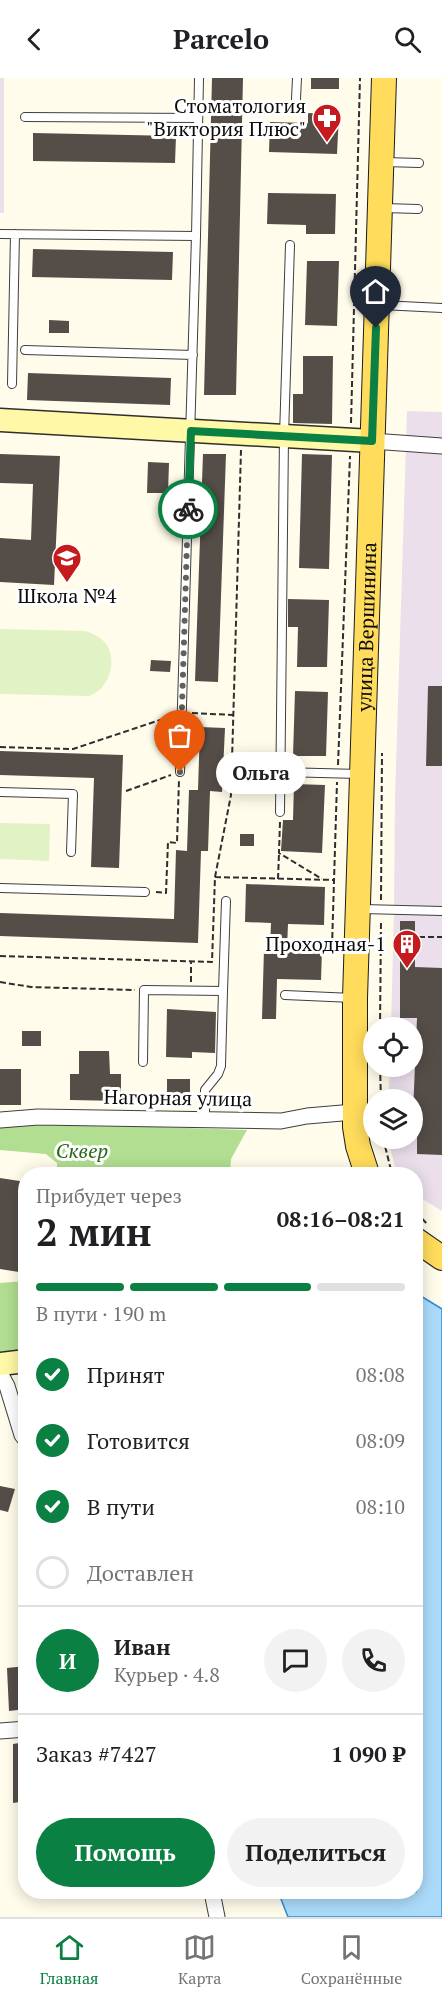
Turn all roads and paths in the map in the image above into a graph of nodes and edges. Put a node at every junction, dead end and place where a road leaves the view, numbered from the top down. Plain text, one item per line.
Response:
1 (199, 78) edge
2 (297, 78) edge
3 (360, 78) edge
4 (384, 78) edge
5 (296, 99) dead end
6 (25, 117) dead end
7 (198, 118) junction
8 (381, 162) junction
9 (419, 163) dead end
10 (380, 208) junction
11 (418, 209) dead end
12 (0, 234) edge
13 (15, 234) junction
14 (196, 236) junction
15 (290, 245) dead end
16 (377, 305) junction
17 (442, 308) edge
18 (25, 350) dead end
19 (193, 355) junction
20 (12, 384) dead end
21 (0, 420) edge
22 (191, 431) junction
23 (242, 434) junction
24 (284, 436) junction
25 (361, 441) junction
26 (442, 446) edge
27 (182, 713) junction
28 (233, 715) junction
29 (0, 747) edge
30 (180, 772) junction
31 (280, 772) junction
32 (338, 774) junction
33 (362, 774) junction
34 (126, 791) dead end
35 (0, 792) edge
36 (280, 812) joint
37 (72, 852) dead end
38 (279, 853) junction
39 (215, 877) junction
40 (278, 879) junction
41 (324, 880) junction
42 (334, 880) junction
43 (0, 888) edge
44 (145, 892) joint
45 (226, 901) dead end
46 (358, 909) junction
47 (442, 911) edge
48 (419, 937) dead end
49 (442, 938) edge
50 (332, 946) dead end
51 (0, 956) edge
52 (191, 962) junction
53 (191, 974) dead end
54 (0, 982) edge
55 (144, 990) junction
56 (223, 991) junction
57 (285, 995) dead end
58 (355, 998) junction
59 (143, 1062) dead end
60 (354, 1112) junction
61 (205, 1119) junction
62 (0, 1120) edge
63 (385, 1149) edge
64 (365, 1167) edge
65 (390, 1167) edge
66 (423, 1245) edge
67 (442, 1258) edge
68 (18, 1362) edge
69 (0, 1364) edge
70 (0, 1373) edge
71 (18, 1422) edge
72 (18, 1730) edge
73 (0, 1731) edge
74 (213, 1899) edge
75 (217, 1917) edge

1 - 7 lane
2 - 5 lane
3 - 25 path
4 - 8 main road, улица Вершинина
6 - 7 lane
7 - 14 lane
8 - 9 lane
8 - 10 main road, улица Вершинина
10 - 11 lane
10 - 16 main road, улица Вершинина
12 - 13 lane
13 - 14 lane
13 - 20 lane
14 - 19 lane
15 - 24 lane
16 - 17 lane
16 - 25 main road, улица Вершинина
18 - 19 lane
19 - 22 lane
21 - 22 street
22 - 23 street
22 - 27 lane
23 - 24 street
23 - 28 path
24 - 25 street
24 - 31 lane
25 - 26 street
25 - 32 path
25 - 33 main road, улица Вершинина
27 - 28 path
27 - 29 path
27 - 30 lane
28 - 39 path
30 - 34 path
30 - 44 path
31 - 32 lane
31 - 36 lane
32 - 33 lane
32 - 42 path
33 - 46 main road, улица Вершинина
35 - 37 lane
36 - 38 path
38 - 40 path
38 - 41 path
39 - 40 path
39 - 52 path
40 - 41 path
41 - 42 path
42 - 50 path
43 - 44 lane
45 - 56 lane
46 - 47 lane
46 - 58 main road, улица Вершинина
48 - 49 path
51 - 52 path
52 - 53 path
54 - 55 path
55 - 56 lane
55 - 59 lane
56 - 61 lane
57 - 58 lane
58 - 60 main road, улица Вершинина
60 - 61 street, Нагорная улица
60 - 64 main road, улица Вершинина
61 - 62 street, Нагорная улица
63 - 65 path
66 - 67 main road
68 - 69 street
70 - 71 street
72 - 73 street
74 - 75 street

